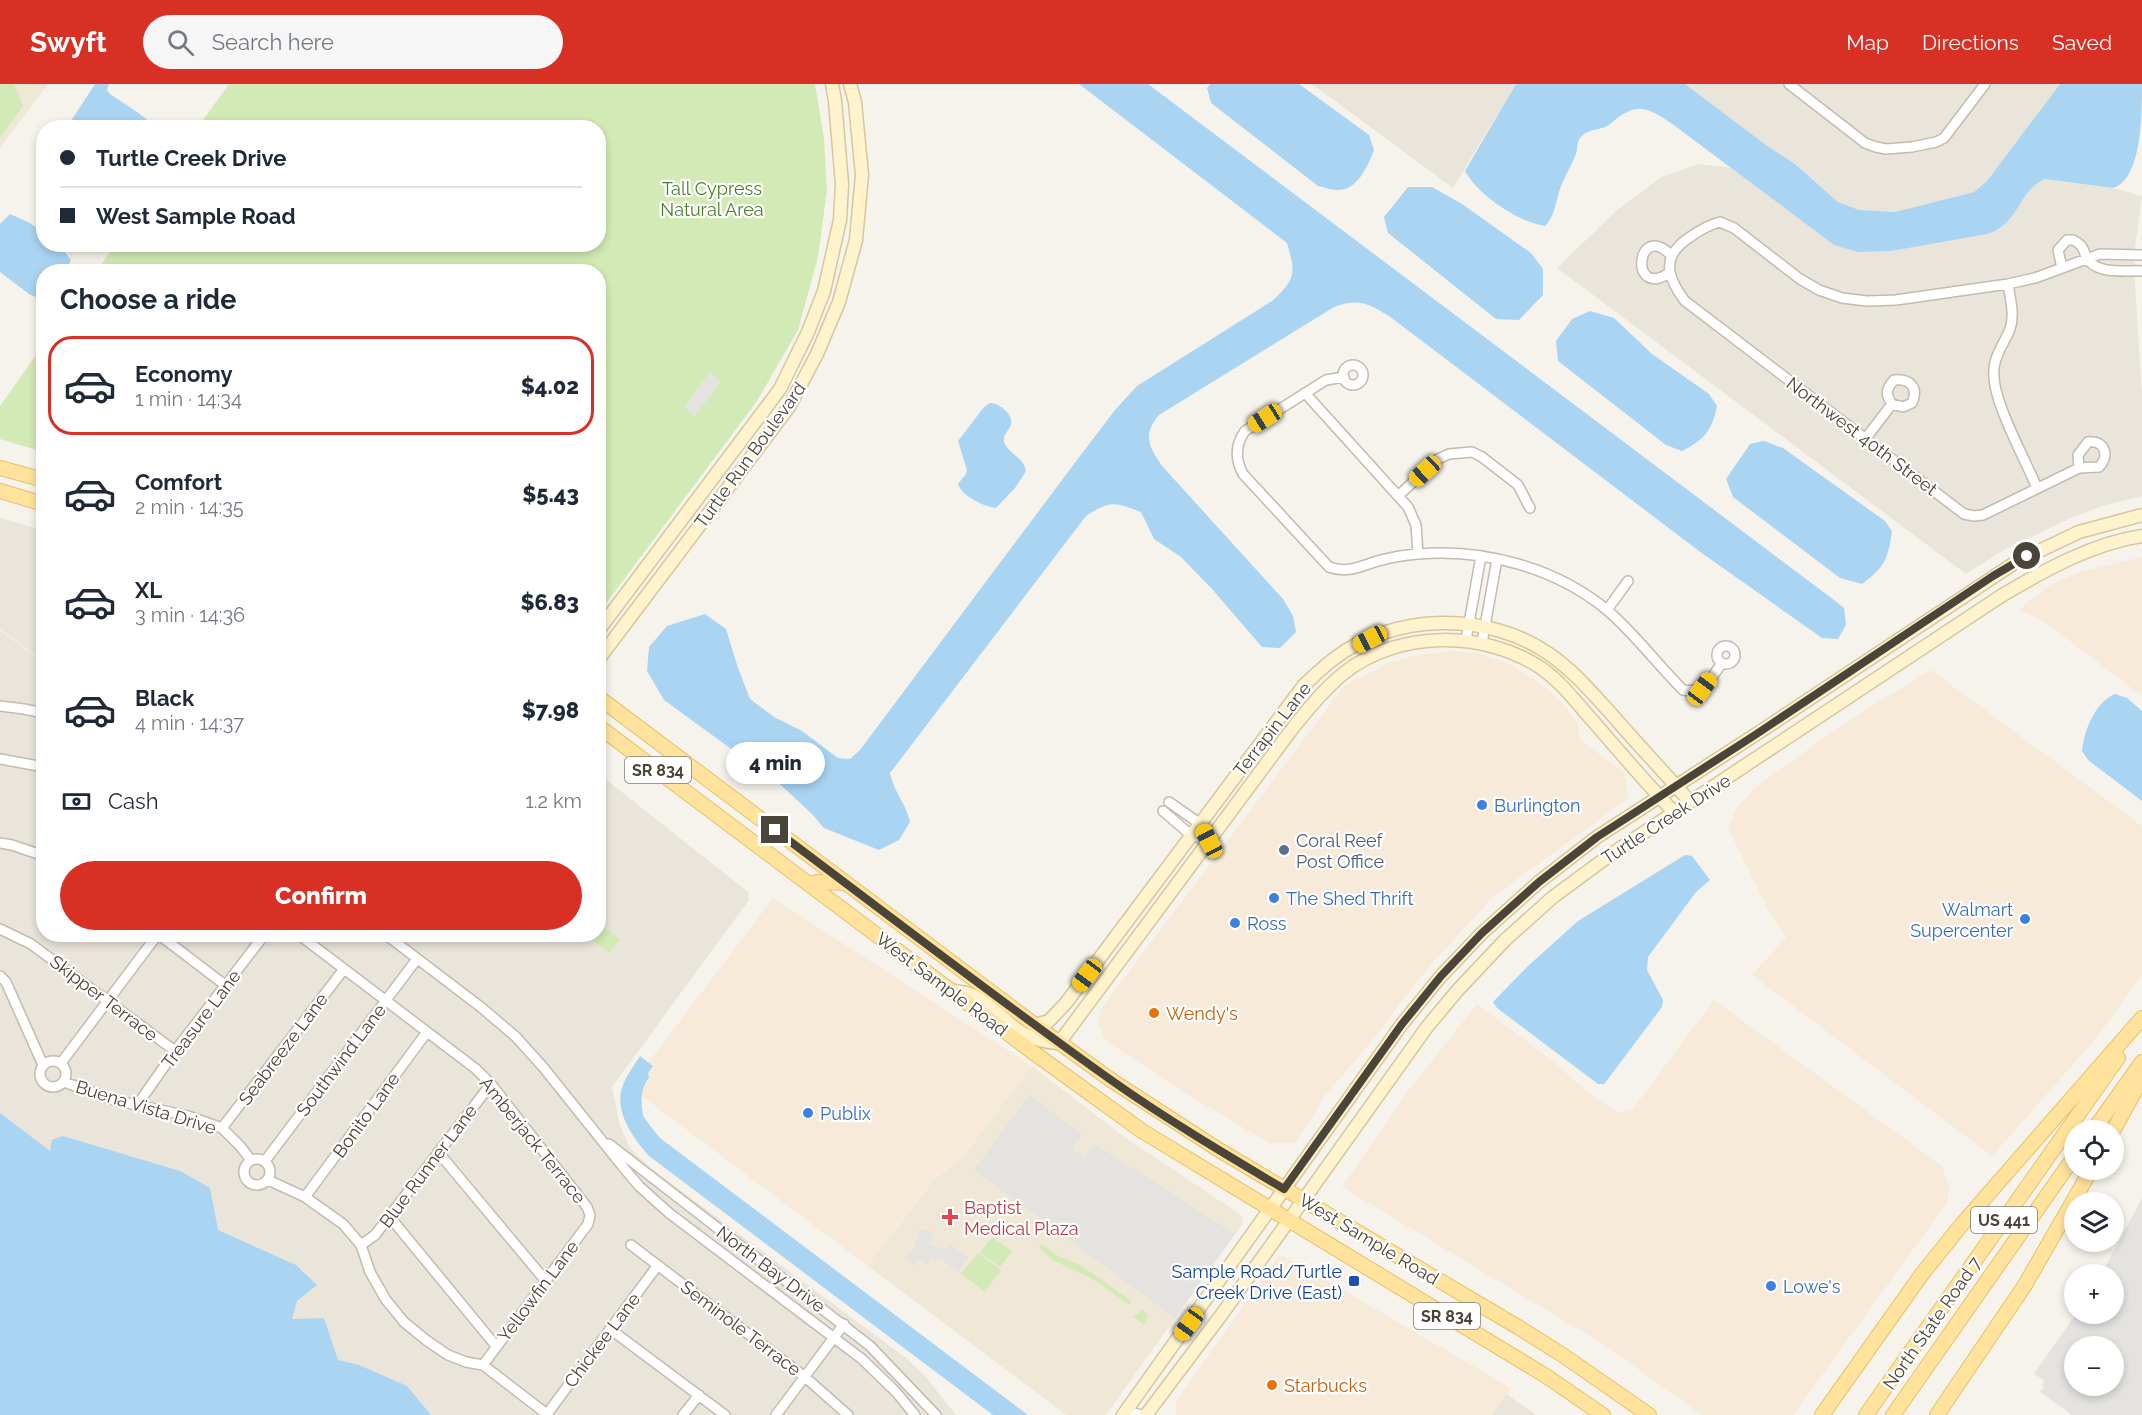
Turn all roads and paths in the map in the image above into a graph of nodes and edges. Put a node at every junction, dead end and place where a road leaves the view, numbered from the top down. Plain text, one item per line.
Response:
1 (832, 84) edge
2 (850, 84) edge
3 (1789, 84) edge
4 (1985, 84) edge
5 (1671, 255) junction
6 (2116, 255) junction
7 (2142, 255) edge
8 (2087, 259) junction
9 (2062, 268) junction
10 (2115, 270) junction
11 (2142, 271) edge
12 (1669, 273) junction
13 (2008, 284) junction
14 (1344, 377) dead end
15 (1305, 393) junction
16 (1892, 404) dead end
17 (1866, 438) junction
18 (0, 468) edge
19 (2079, 468) dead end
20 (36, 478) edge
21 (2037, 488) junction
22 (0, 491) edge
23 (1399, 495) junction
24 (36, 502) edge
25 (1530, 508) dead end
26 (2142, 515) edge
27 (2142, 536) edge
28 (1418, 554) junction
29 (1481, 556) junction
30 (1497, 559) junction
31 (1628, 581) dead end
32 (1607, 610) junction
33 (606, 620) edge
34 (1469, 624) junction
35 (1485, 626) junction
36 (1901, 639) junction
37 (1466, 640) junction
38 (1482, 643) junction
39 (606, 649) edge
40 (1908, 660) junction
41 (1722, 663) dead end
42 (1560, 684) junction
43 (606, 703) edge
44 (0, 706) edge
45 (1606, 709) junction
46 (36, 711) edge
47 (606, 732) edge
48 (0, 759) edge
49 (36, 765) edge
50 (1676, 786) junction
51 (1660, 797) junction
52 (1690, 802) junction
53 (1673, 811) junction
54 (1200, 823) junction
55 (1191, 835) junction
56 (1209, 841) junction
57 (0, 843) edge
58 (36, 853) edge
59 (1539, 882) junction
60 (846, 883) junction
61 (809, 884) junction
62 (1541, 908) junction
63 (0, 929) edge
64 (152, 942) edge
65 (169, 942) edge
66 (259, 942) edge
67 (309, 942) edge
68 (395, 942) edge
69 (417, 959) junction
70 (344, 969) junction
71 (0, 976) edge
72 (225, 985) junction
73 (950, 990) junction
74 (1429, 991) junction
75 (107, 1001) junction
76 (386, 1001) junction
77 (1446, 1003) junction
78 (2142, 1018) edge
79 (2142, 1024) edge
80 (1035, 1025) junction
81 (427, 1032) junction
82 (1059, 1043) junction
83 (176, 1051) junction
84 (2142, 1062) edge
85 (61, 1063) junction
86 (43, 1065) junction
87 (2142, 1078) edge
88 (64, 1082) junction
89 (491, 1084) junction
90 (138, 1104) junction
91 (2101, 1120) edge
92 (2119, 1120) edge
93 (222, 1128) junction
94 (596, 1133) junction
95 (438, 1152) junction
96 (251, 1160) junction
97 (265, 1161) junction
98 (2064, 1171) edge
99 (268, 1180) junction
100 (2085, 1180) edge
101 (1284, 1189) junction
102 (305, 1197) junction
103 (1303, 1200) junction
104 (1270, 1210) junction
105 (590, 1215) joint
106 (389, 1216) junction
107 (1288, 1221) junction
108 (362, 1245) junction
109 (631, 1245) dead end
110 (658, 1265) junction
111 (545, 1280) junction
112 (844, 1324) junction
113 (610, 1329) junction
114 (835, 1337) junction
115 (496, 1346) junction
116 (483, 1365) junction
117 (805, 1377) junction
118 (699, 1395) junction
119 (1125, 1414) edge
120 (547, 1415) edge
121 (683, 1415) edge
122 (725, 1415) edge
123 (776, 1415) edge
124 (848, 1415) edge
125 (915, 1415) edge
126 (936, 1415) edge
127 (1144, 1415) edge
128 (1603, 1415) edge
129 (1649, 1415) edge
130 (1822, 1415) edge
131 (1866, 1415) edge
132 (1893, 1415) edge
133 (1937, 1415) edge

1 - 33 street, Turtle Run Boulevard
2 - 39 street, Turtle Run Boulevard
3 - 4 street
5 - 12 street
5 - 12 street
5 - 13 street
6 - 7 street
6 - 8 street
6 - 10 street
8 - 9 street
8 - 9 street
8 - 10 street
9 - 13 street
10 - 11 street
12 - 17 street, Northwest 40th Street
13 - 21 street
14 - 15 street
15 - 23 street
15 - 28 street
16 - 17 street
17 - 21 street, Northwest 40th Street
18 - 20 main road
19 - 21 street, Northwest 40th Street
22 - 24 main road
23 - 25 street
23 - 28 street
26 - 36 street, Turtle Creek Drive
27 - 40 street, Turtle Creek Drive
28 - 29 street
29 - 30 street
29 - 34 street
30 - 32 street
30 - 35 street
31 - 32 street
32 - 41 street
34 - 35 street, Terrapin Lane
34 - 37 street
34 - 54 street, Terrapin Lane
35 - 38 street
35 - 45 street, Terrapin Lane
36 - 40 street
36 - 50 street, Turtle Creek Drive
37 - 38 street, Terrapin Lane
37 - 56 street, Terrapin Lane
38 - 42 street, Terrapin Lane
40 - 52 street, Turtle Creek Drive
42 - 45 street
42 - 51 street, Terrapin Lane
43 - 60 main road, West Sample Road / SR 834
44 - 46 street
45 - 50 street, Terrapin Lane
47 - 61 main road, West Sample Road / SR 834
48 - 49 street
50 - 51 street, Turtle Creek Drive
50 - 52 street, Terrapin Lane
51 - 53 street, Terrapin Lane
51 - 59 street, Turtle Creek Drive
52 - 53 street, Turtle Creek Drive
53 - 62 street, Turtle Creek Drive
54 - 55 street, Terrapin Lane
54 - 55 street
54 - 56 street
55 - 56 street
55 - 80 street, Terrapin Lane
56 - 82 street, Terrapin Lane
57 - 58 street
59 - 62 street
59 - 74 street, Turtle Creek Drive
60 - 61 main road
60 - 80 main road, West Sample Road / SR 834
61 - 73 main road, West Sample Road / SR 834
62 - 77 street, Turtle Creek Drive
63 - 75 street, Skipper Terrace
64 - 75 street
65 - 72 street
66 - 72 street, Treasure Lane
67 - 70 street, Amberjack Terrace
68 - 69 street, North Bay Drive
69 - 76 street, Southwind Lane
69 - 94 street, North Bay Drive
70 - 76 street, Amberjack Terrace
70 - 93 street, Seabreeze Lane
71 - 86 street
72 - 83 street, Treasure Lane
73 - 82 street
73 - 104 main road, West Sample Road / SR 834
74 - 77 street
74 - 101 street, Turtle Creek Drive
75 - 83 street, Skipper Terrace
75 - 85 street
76 - 81 street, Amberjack Terrace
76 - 97 street, Southwind Lane
77 - 103 street, Turtle Creek Drive
78 - 130 main road
79 - 131 main road, North State Road 7 / US 441
80 - 82 main road, West Sample Road / SR 834
81 - 89 street, Amberjack Terrace
81 - 102 street, Bonito Lane
82 - 101 main road, West Sample Road / SR 834
83 - 90 street, Treasure Lane
84 - 91 main road
85 - 86 street
85 - 88 street
86 - 88 street
87 - 92 main road
88 - 90 street, Buena Vista Drive
89 - 95 street, Blue Runner Lane
89 - 105 street, Amberjack Terrace
90 - 93 street, Buena Vista Drive
93 - 96 street, Buena Vista Drive
94 - 112 street, North Bay Drive
94 - 114 street, North Bay Drive
95 - 106 street, Blue Runner Lane
95 - 111 street
96 - 97 street
96 - 99 street
97 - 99 street
98 - 132 main road, North State Road 7 / US 441
99 - 102 street
100 - 133 main road
101 - 103 main road, West Sample Road / SR 834
101 - 104 street, Turtle Creek Drive
102 - 108 street
103 - 107 street, Turtle Creek Drive
103 - 129 main road, West Sample Road / SR 834
104 - 107 main road, West Sample Road / SR 834
104 - 119 street, Turtle Creek Drive
105 - 111 street, Yellowfin Lane
106 - 108 street, Blue Runner Lane
106 - 115 street
107 - 127 street, Turtle Creek Drive
107 - 128 main road, West Sample Road / SR 834
108 - 116 street
109 - 110 street, Seminole Terrace
110 - 113 street, Chickee Lane
110 - 117 street, Seminole Terrace
111 - 115 street, Yellowfin Lane
112 - 114 street
112 - 126 street, North Bay Drive
113 - 118 street
113 - 120 street, Chickee Lane
114 - 117 street
114 - 125 street, North Bay Drive
115 - 116 street, Yellowfin Lane
116 - 120 street
117 - 123 street
117 - 124 street, Seminole Terrace
118 - 121 street
118 - 122 street
119 - 127 street

